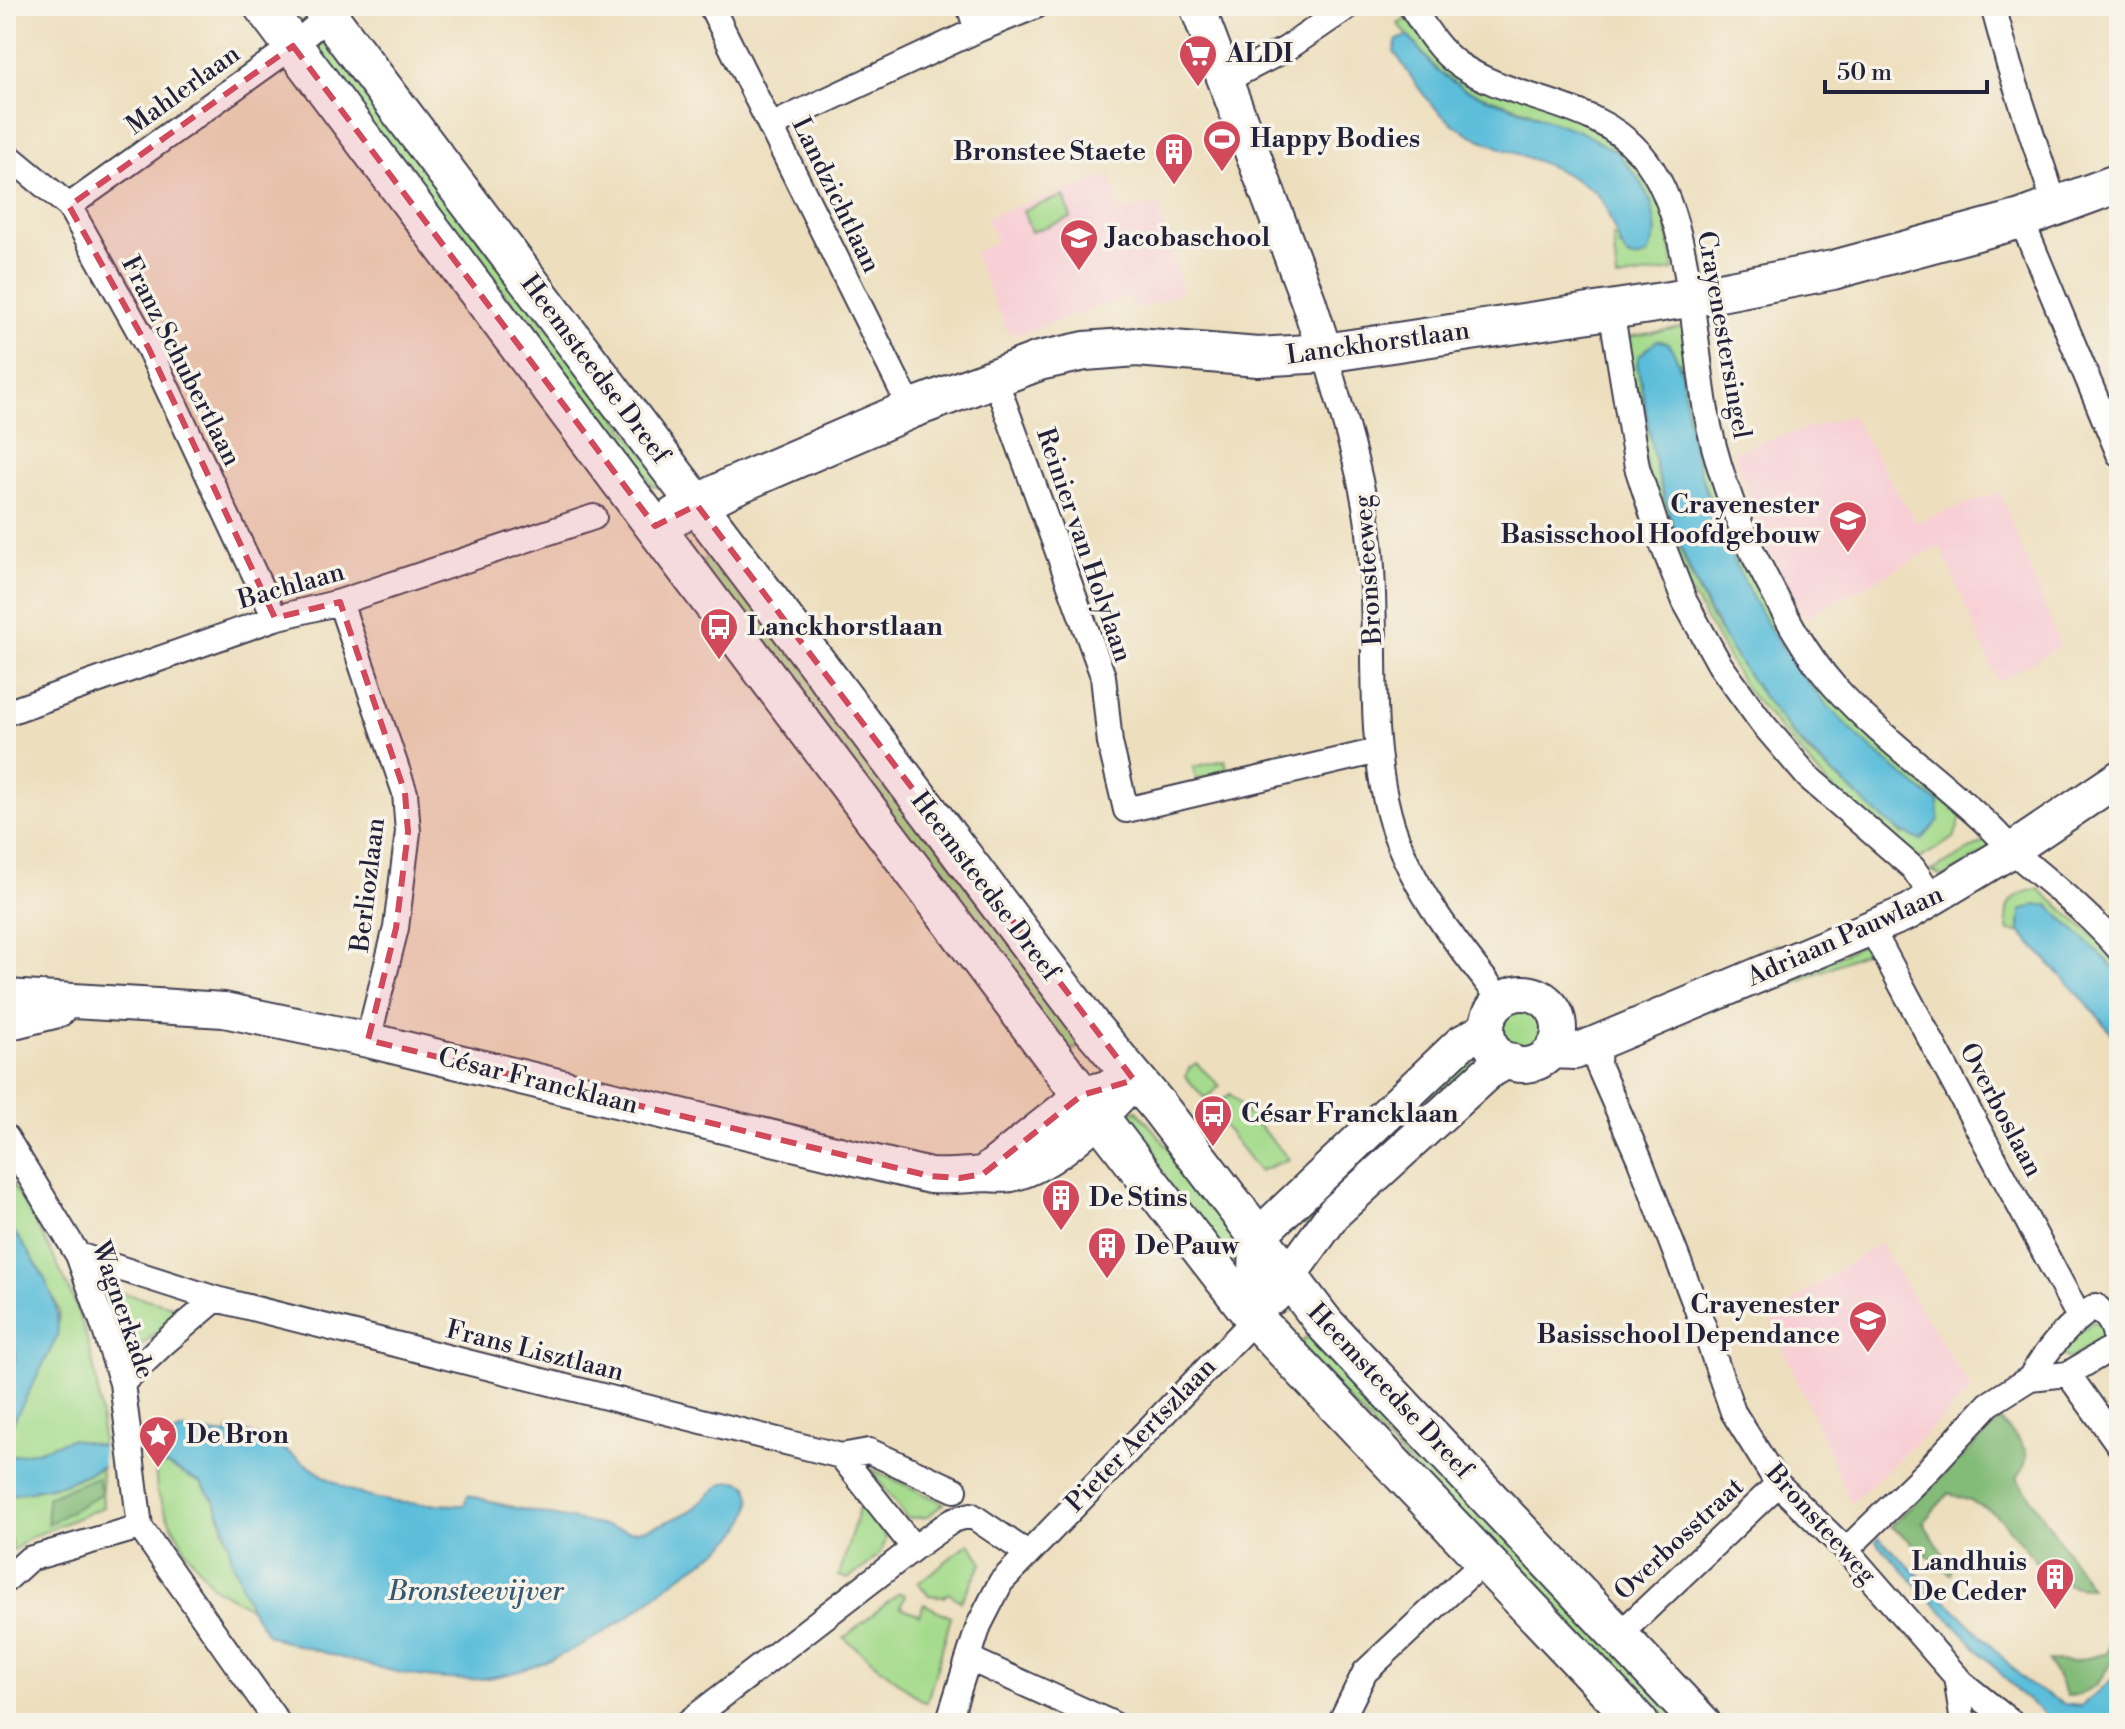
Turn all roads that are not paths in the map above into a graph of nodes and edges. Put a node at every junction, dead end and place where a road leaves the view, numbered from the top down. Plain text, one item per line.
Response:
1 (263, 6) edge
2 (711, 6) edge
3 (969, 6) edge
4 (1036, 6) edge
5 (1197, 6) edge
6 (1349, 6) edge
7 (1411, 6) edge
8 (1993, 6) edge
9 (325, 11) edge
10 (977, 30) junction
11 (293, 46) junction
12 (1226, 80) junction
13 (771, 126) junction
14 (6, 154) edge
15 (2119, 183) edge
16 (69, 206) junction
17 (2038, 213) junction
18 (1689, 298) junction
19 (1611, 309) junction
20 (1325, 353) junction
21 (994, 376) junction
22 (911, 409) junction
23 (2119, 454) edge
24 (697, 505) junction
25 (594, 517) dead end
26 (655, 526) junction
27 (340, 602) junction
28 (275, 618) junction
29 (7, 709) edge
30 (1378, 751) junction
31 (2119, 778) edge
32 (2011, 849) junction
33 (1934, 899) junction
34 (1872, 930) junction
35 (2119, 949) edge
36 (6, 997) edge
37 (90, 1002) junction
38 (1494, 1014) junction
39 (6, 1023) edge
40 (1555, 1038) junction
41 (368, 1040) junction
42 (1599, 1041) junction
43 (1509, 1060) junction
44 (1134, 1080) junction
45 (1090, 1106) junction
46 (6, 1137) edge
47 (1257, 1237) junction
48 (78, 1255) junction
49 (1288, 1279) junction
50 (216, 1299) junction
51 (2079, 1317) junction
52 (1255, 1319) junction
53 (2068, 1374) junction
54 (2030, 1378) junction
55 (122, 1383) junction
56 (2119, 1445) edge
57 (841, 1456) junction
58 (1778, 1484) junction
59 (955, 1490) dead end
60 (140, 1527) junction
61 (914, 1548) junction
62 (1846, 1550) junction
63 (1027, 1553) junction
64 (1484, 1561) junction
65 (6, 1580) edge
66 (1619, 1635) junction
67 (970, 1659) junction
68 (1956, 1676) junction
69 (278, 1723) edge
70 (687, 1723) edge
71 (948, 1723) edge
72 (1111, 1723) edge
73 (1340, 1723) edge
74 (1639, 1723) edge
75 (1701, 1723) edge
76 (1963, 1723) edge
77 (2012, 1723) edge

1 - 11 main road, Heemsteedse Dreef
2 - 13 street, Landzichtlaan
3 - 10 street
4 - 10 street
5 - 12 street, Bronsteeweg
6 - 12 street
7 - 18 street, Crayenestersingel
8 - 17 street
9 - 11 street, Mahlerlaan
9 - 24 main road, Heemsteedse Dreef
10 - 13 street
11 - 16 street, Mahlerlaan
11 - 26 main road, Heemsteedse Dreef
12 - 20 street, Bronsteeweg
13 - 22 street, Landzichtlaan
14 - 16 street, Franz Schubertlaan
15 - 17 main road, Lanckhorstlaan
16 - 28 street, Franz Schubertlaan
17 - 18 main road, Lanckhorstlaan
17 - 23 street
18 - 19 main road, Lanckhorstlaan
18 - 32 street, Crayenestersingel
19 - 20 main road, Lanckhorstlaan
19 - 33 street
20 - 21 main road, Lanckhorstlaan
20 - 30 street, Bronsteeweg
21 - 22 main road, Lanckhorstlaan
21 - 30 street, Reinier van Holylaan
22 - 24 main road, Lanckhorstlaan
24 - 26 main road, Lanckhorstlaan
24 - 44 main road, Heemsteedse Dreef
25 - 27 street, Bachlaan
26 - 45 main road, Heemsteedse Dreef
27 - 28 street, Bachlaan
27 - 41 street, Berliozlaan
28 - 29 street, Bachlaan
30 - 38 street, Bronsteeweg
31 - 32 street, Adriaan Pauwlaan
32 - 33 street, Adriaan Pauwlaan
32 - 35 street, Crayenestersingel
33 - 34 street, Adriaan Pauwlaan
34 - 42 street, Adriaan Pauwlaan
34 - 51 street, Overboslaan
36 - 37 street, César Francklaan
37 - 39 street, César Francklaan
37 - 41 street, César Francklaan
38 - 40 street
38 - 43 street
38 - 47 street
40 - 42 street, Adriaan Pauwlaan
40 - 43 street
41 - 45 street, César Francklaan
42 - 58 street, Bronsteeweg
43 - 49 street, Pieter Aertszlaan
44 - 45 street, César Francklaan
44 - 47 main road, Heemsteedse Dreef
45 - 52 main road, Heemsteedse Dreef
46 - 48 street, Wagnerkade
47 - 49 main road, Heemsteedse Dreef
47 - 52 street
48 - 50 street, Frans Lisztlaan
48 - 55 street, Wagnerkade
49 - 52 street, Pieter Aertszlaan
49 - 66 main road, Heemsteedse Dreef
50 - 55 street
50 - 57 street, Frans Lisztlaan
51 - 53 street
51 - 54 street
52 - 63 street, Pieter Aertszlaan
52 - 64 main road, Heemsteedse Dreef
53 - 54 street
53 - 56 street
54 - 62 street
55 - 60 street, Wagnerkade
57 - 59 street, Frans Lisztlaan
57 - 61 street
58 - 62 street, Bronsteeweg
58 - 66 street, Overbosstraat
60 - 65 street
60 - 69 street
61 - 63 street
61 - 70 street
62 - 68 street, Bronsteeweg
63 - 67 street, Pieter Aertszlaan
64 - 73 street
64 - 74 main road, Heemsteedse Dreef
66 - 75 main road, Heemsteedse Dreef
67 - 71 street, Pieter Aertszlaan
67 - 72 street
68 - 76 street
68 - 77 street, Bronsteeweg

